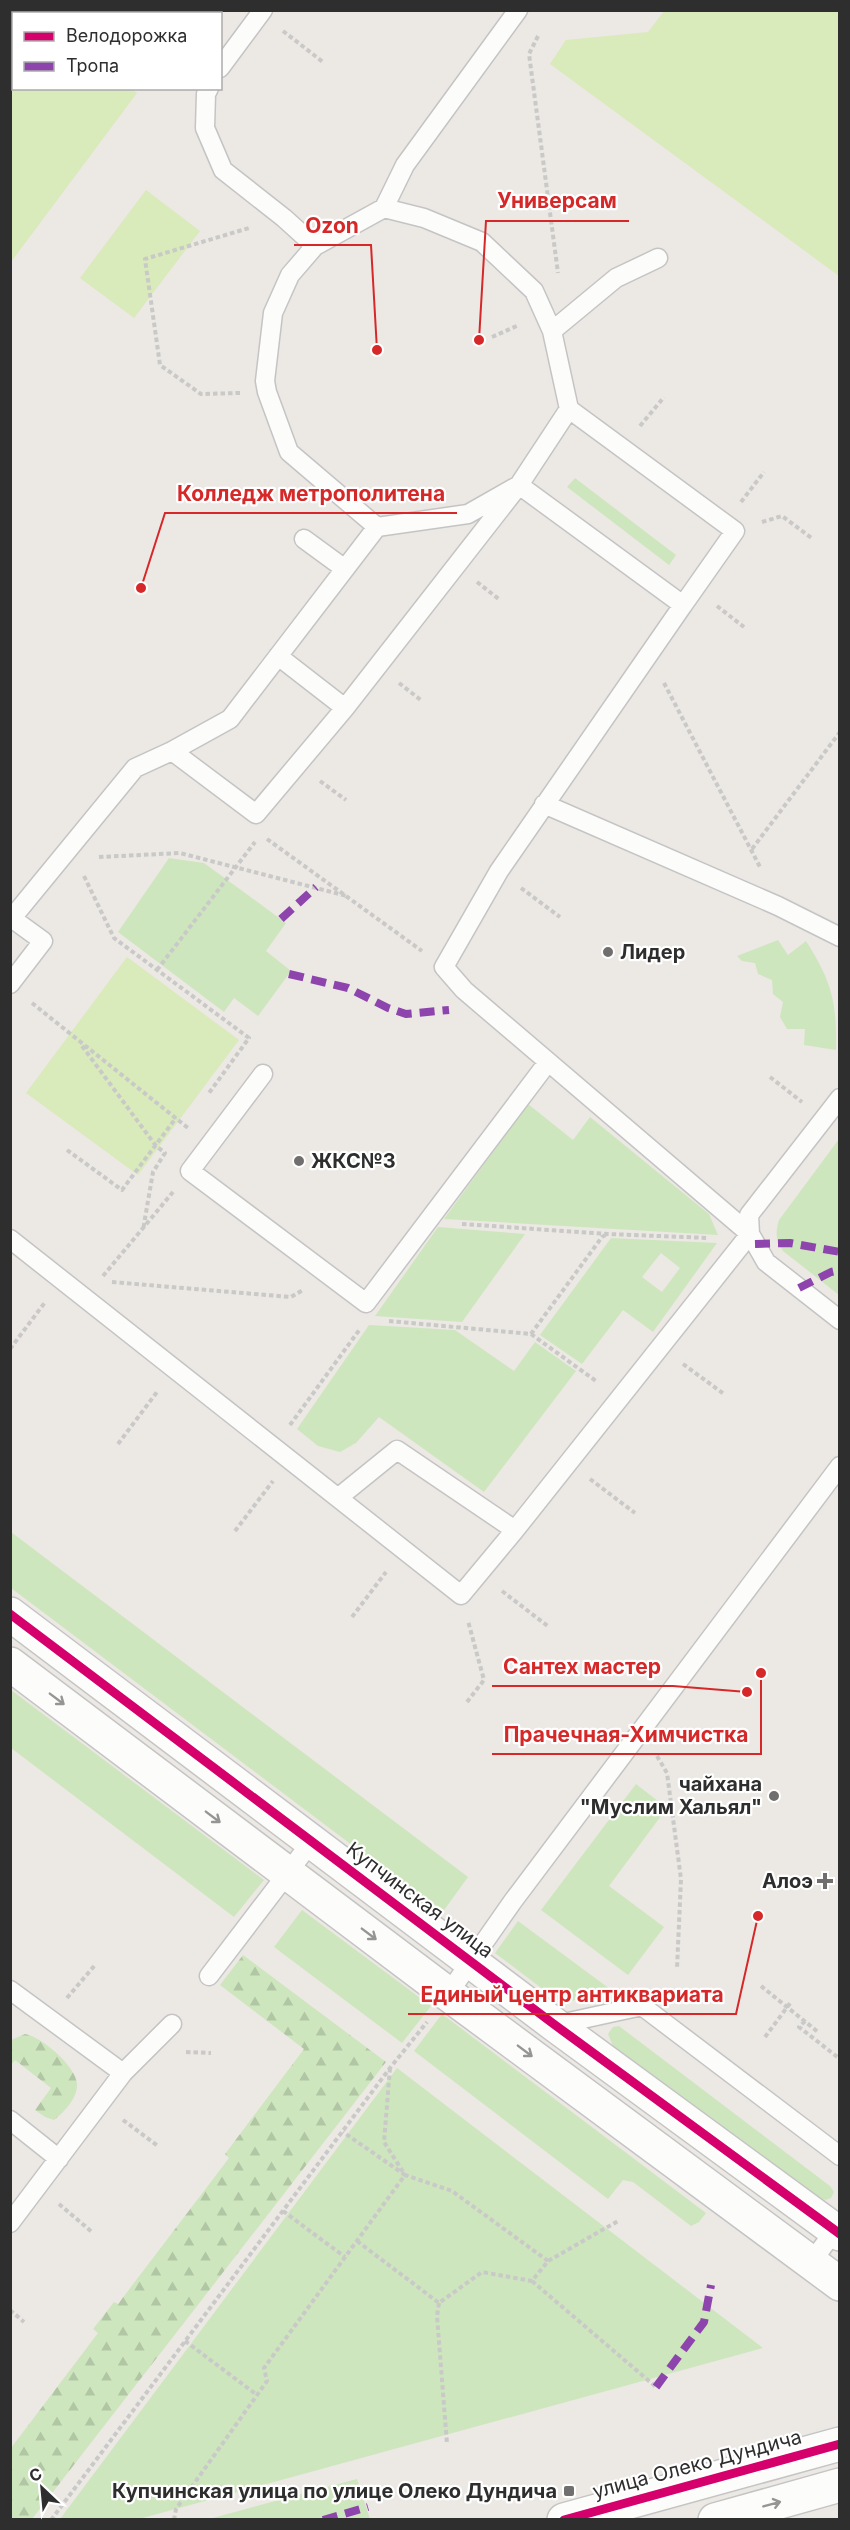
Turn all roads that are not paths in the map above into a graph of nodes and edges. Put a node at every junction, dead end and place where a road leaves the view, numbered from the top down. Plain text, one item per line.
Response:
1 (518, 10) edge
2 (262, 12) edge
3 (222, 60) edge
4 (208, 90) edge
5 (384, 208) junction
6 (315, 246) junction
7 (658, 258) dead end
8 (558, 326) junction
9 (569, 408) junction
10 (519, 486) junction
11 (377, 527) junction
12 (304, 539) dead end
13 (345, 569) junction
14 (683, 605) junction
15 (278, 656) junction
16 (345, 708) junction
17 (172, 751) junction
18 (544, 804) junction
19 (11, 917) edge
20 (840, 937) edge
21 (10, 984) edge
22 (548, 1062) junction
23 (263, 1074) dead end
24 (840, 1098) edge
25 (750, 1234) junction
26 (10, 1239) edge
27 (840, 1320) edge
28 (840, 1466) edge
29 (339, 1497) junction
30 (515, 1530) junction
31 (10, 1614) edge
32 (10, 1664) edge
33 (312, 1841) junction
34 (288, 1873) junction
35 (472, 1962) junction
36 (209, 1976) dead end
37 (13, 1996) edge
38 (440, 2005) junction
39 (172, 2024) dead end
40 (555, 2025) junction
41 (123, 2073) junction
42 (10, 2120) edge
43 (840, 2156) edge
44 (59, 2159) junction
45 (10, 2223) edge
46 (838, 2229) edge
47 (811, 2263) junction
48 (840, 2284) edge
49 (840, 2444) edge
50 (840, 2485) edge
51 (564, 2520) edge
52 (716, 2520) edge

1 - 5 lane
2 - 3 lane
4 - 6 lane
5 - 6 lane
5 - 8 lane
6 - 11 lane
7 - 8 lane
8 - 9 lane
9 - 10 lane
9 - 14 lane
10 - 11 lane
10 - 14 lane
10 - 16 lane
11 - 13 lane
12 - 13 lane
13 - 15 lane
14 - 18 lane
15 - 16 lane
15 - 17 lane
16 - 17 lane
17 - 19 lane
18 - 20 lane
18 - 22 lane
19 - 21 lane
22 - 23 lane
22 - 25 lane
24 - 25 lane
25 - 27 lane
25 - 30 lane
26 - 29 lane
28 - 35 lane
29 - 30 lane
29 - 30 lane
31 - 33 street, Купчинская улица
32 -> 34 street
33 - 34 lane
33 - 35 street, Купчинская улица
34 - 36 lane
34 -> 38 street
35 - 38 lane
35 - 40 street, Купчинская улица
37 - 41 lane
38 -> 47 street
39 - 41 lane
40 - 43 lane
40 - 46 street, Купчинская улица
41 - 44 lane
42 - 44 lane
44 - 45 lane
46 - 47 lane
47 - 48 street
49 - 51 street, улица Олеко Дундича
52 -> 50 street

